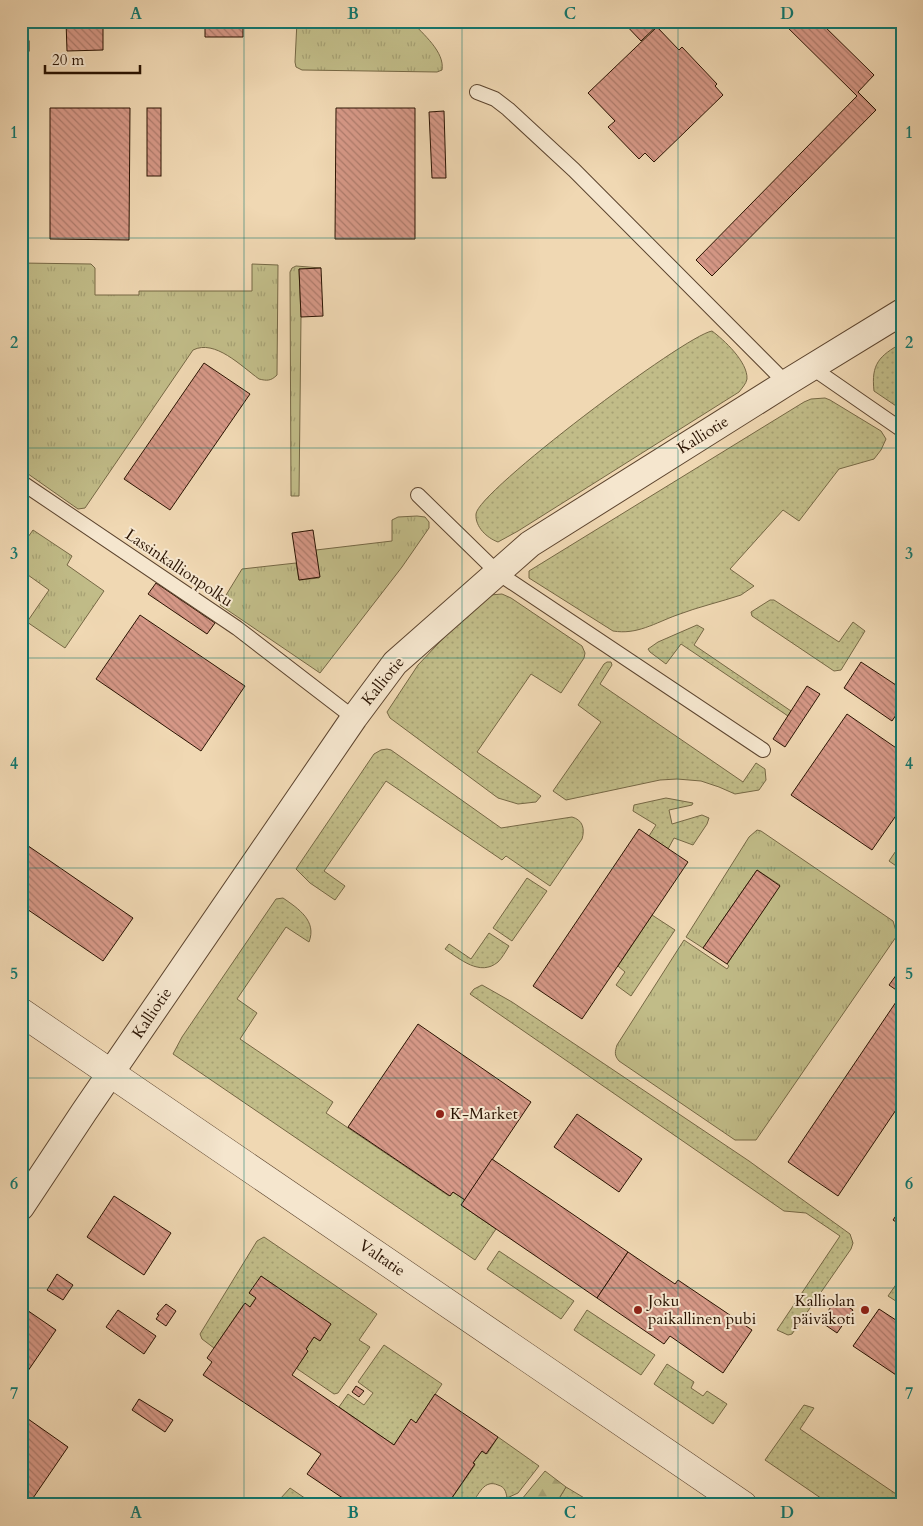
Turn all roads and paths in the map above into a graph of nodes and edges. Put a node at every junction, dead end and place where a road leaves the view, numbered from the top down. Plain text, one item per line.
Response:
1 (477, 92) dead end
2 (902, 312) edge
3 (811, 367) junction
4 (786, 383) junction
5 (902, 430) edge
6 (21, 482) edge
7 (418, 495) dead end
8 (498, 573) junction
9 (354, 718) junction
10 (763, 750) dead end
11 (21, 1012) edge
12 (111, 1073) junction
13 (21, 1207) edge
14 (743, 1505) edge

1 - 4 lane
2 - 3 street, Kalliotie
3 - 4 street, Kalliotie
3 - 5 lane
4 - 8 street, Kalliotie
6 - 9 lane, Lassinkallionpolku
7 - 8 lane
8 - 9 street, Kalliotie
8 - 10 lane
9 - 12 street, Kalliotie
11 - 12 street, Valtatie
12 - 13 street, Kalliotie
12 - 14 street, Valtatie

